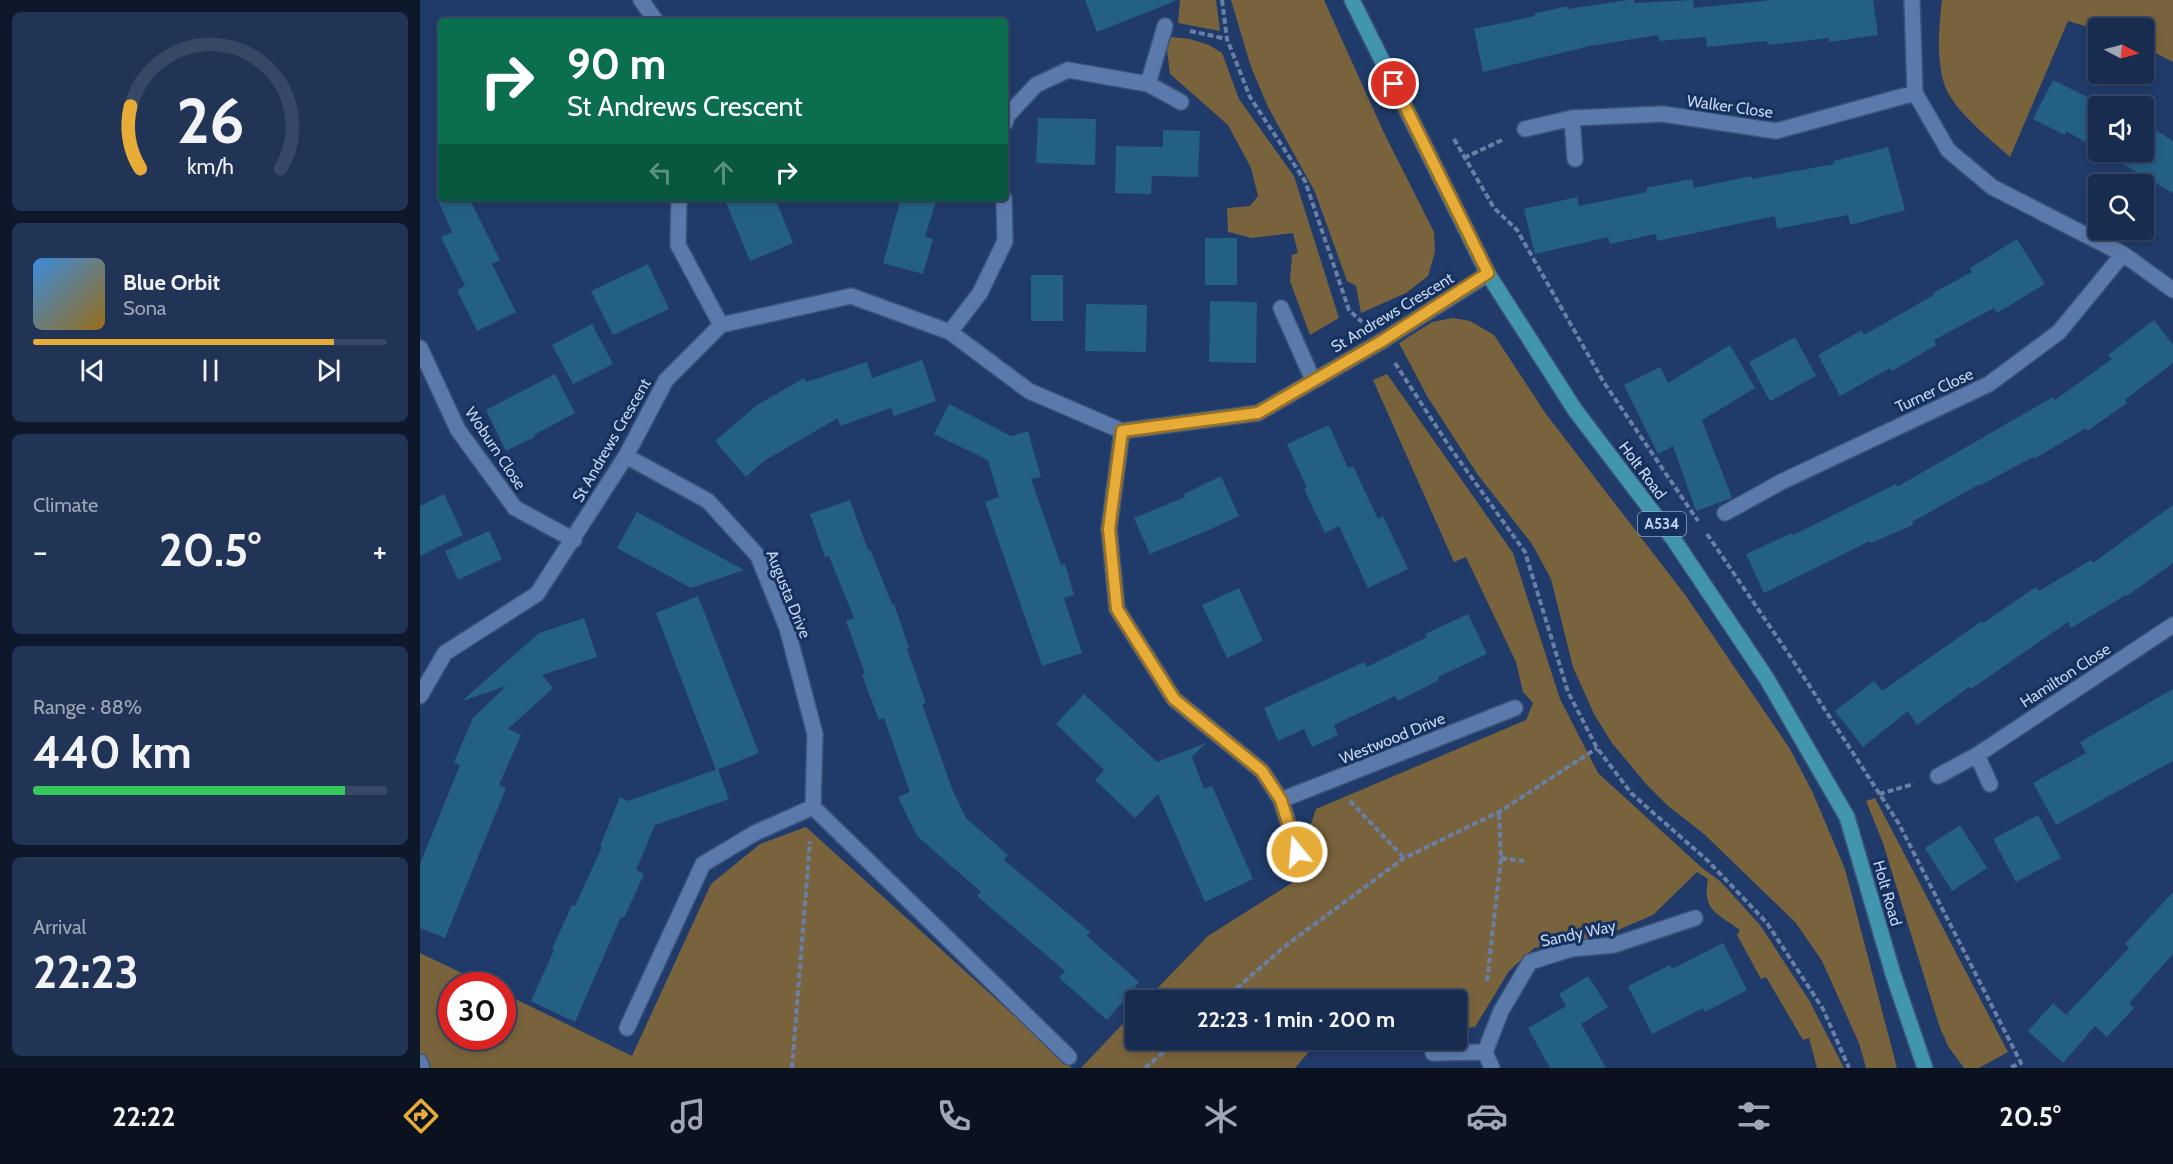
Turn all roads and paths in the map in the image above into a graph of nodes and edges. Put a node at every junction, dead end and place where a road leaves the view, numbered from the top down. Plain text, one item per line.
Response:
1 (641, 0) edge
2 (1222, 0) edge
3 (1352, 0) edge
4 (1912, 0) edge
5 (654, 18) edge
6 (1165, 26) joint
7 (1227, 39) junction
8 (1148, 84) junction
9 (1915, 93) junction
10 (1181, 102) dead end
11 (1008, 116) edge
12 (1572, 118) junction
13 (1525, 129) joint
14 (1464, 158) dead end
15 (1575, 159) dead end
16 (679, 201) edge
17 (1004, 201) edge
18 (2123, 254) junction
19 (1488, 273) junction
20 (2173, 290) edge
21 (1281, 308) dead end
22 (721, 326) junction
23 (950, 332) junction
24 (1382, 341) junction
25 (420, 348) edge
26 (1313, 380) junction
27 (1122, 431) junction
28 (626, 456) junction
29 (1725, 513) dead end
30 (574, 540) junction
31 (2173, 625) edge
32 (420, 696) edge
33 (1515, 708) dead end
34 (1597, 748) junction
35 (1977, 755) junction
36 (1938, 776) joint
37 (1330, 781) junction
38 (1990, 784) dead end
39 (1879, 794) dead end
40 (1281, 800) junction
41 (813, 807) junction
42 (1499, 812) junction
43 (1297, 852) dead end
44 (1404, 858) junction
45 (1501, 858) junction
46 (1524, 861) dead end
47 (1695, 918) dead end
48 (1233, 990) edge
49 (1501, 1011) junction
50 (627, 1028) dead end
51 (1166, 1050) edge
52 (1485, 1052) junction
53 (1433, 1053) dead end
54 (1069, 1057) dead end
55 (420, 1062) edge
56 (2021, 1063) dead end
57 (422, 1068) edge
58 (792, 1068) edge
59 (1145, 1068) edge
60 (1492, 1068) edge
61 (1849, 1068) edge
62 (1925, 1068) edge
63 (2024, 1068) edge

1 - 5 street
2 - 7 path
3 - 19 main road, Holt Road / A534
4 - 9 street
6 - 7 path
6 - 8 street
7 - 24 path
8 - 10 street
8 - 11 street
9 - 12 street, Walker Close
9 - 18 street
12 - 13 street, Walker Close
12 - 15 street
13 - 14 path
16 - 22 street
17 - 23 street
18 - 20 street
18 - 29 street, Turner Close
19 - 24 street, St Andrews Crescent
19 - 62 main road, Holt Road / A534
21 - 26 street
22 - 23 street
22 - 28 street, St Andrews Crescent
23 - 27 street
24 - 26 street, St Andrews Crescent
24 - 34 path
25 - 30 street, Woburn Close
26 - 27 street, St Andrews Crescent
27 - 40 street
28 - 30 street, St Andrews Crescent
28 - 41 street, Augusta Drive
30 - 32 street, St Andrews Crescent
31 - 35 street, Hamilton Close
33 - 37 street, Westwood Drive
34 - 42 path
34 - 61 path
35 - 36 street, Hamilton Close
35 - 38 street
36 - 39 path
37 - 40 street, Westwood Drive
37 - 44 path
40 - 43 street
41 - 50 street
41 - 54 street
41 - 58 path
42 - 44 path
42 - 45 path
44 - 48 path
45 - 46 path
45 - 49 path
47 - 49 street, Sandy Way
49 - 52 street, Sandy Way
51 - 59 path
52 - 53 street
52 - 60 street
55 - 57 street
56 - 63 path

